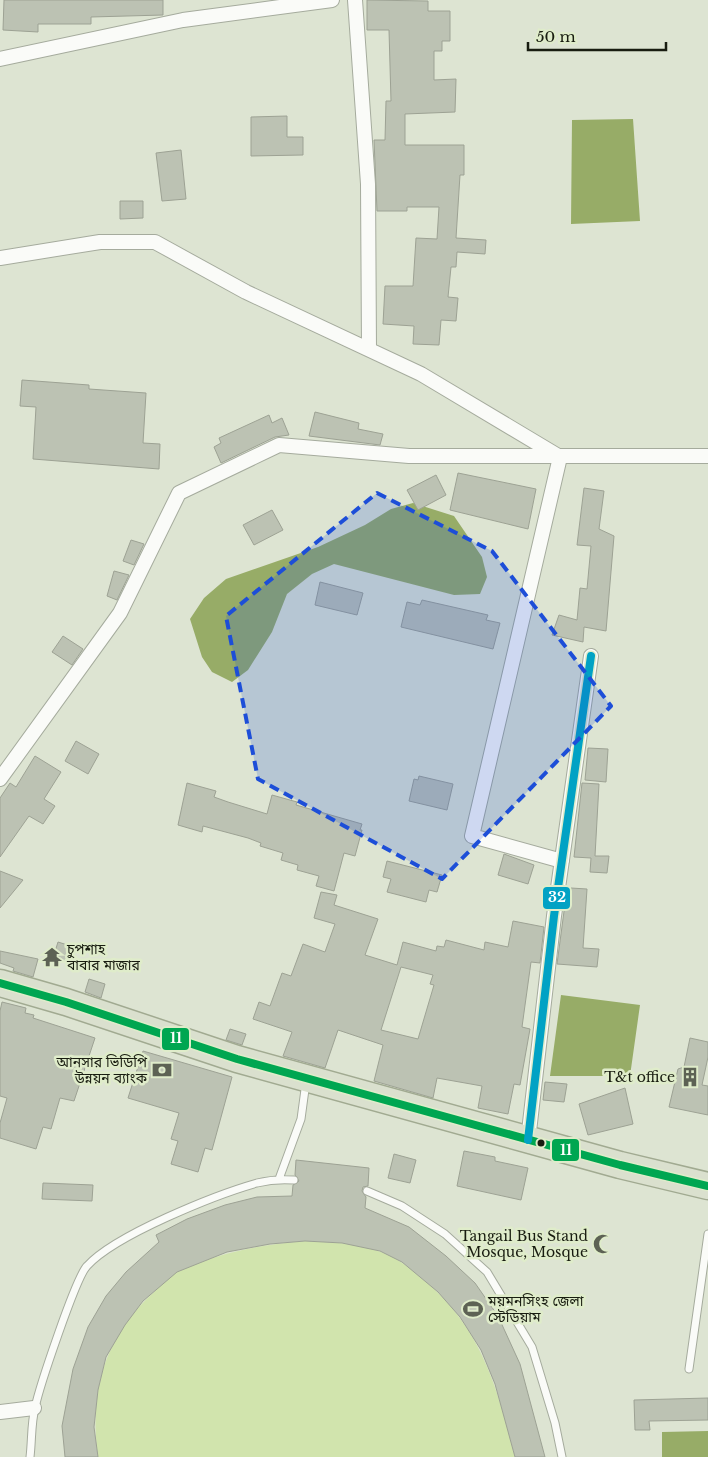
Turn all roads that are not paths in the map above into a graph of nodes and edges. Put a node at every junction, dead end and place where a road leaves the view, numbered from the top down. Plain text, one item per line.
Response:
1 (332, 0) edge
2 (355, 0) edge
3 (0, 60) edge
4 (0, 258) edge
5 (369, 349) junction
6 (708, 456) edge
7 (560, 457) junction
8 (591, 656) dead end
9 (0, 779) edge
10 (562, 860) junction
11 (0, 983) edge
12 (306, 1077) junction
13 (528, 1140) junction
14 (279, 1179) junction
15 (294, 1180) dead end
16 (708, 1186) edge
17 (367, 1190) dead end
18 (708, 1234) edge
19 (689, 1369) dead end
20 (34, 1408) junction
21 (0, 1412) edge
22 (30, 1457) edge
23 (562, 1457) edge

1 - 3 street
2 - 5 street
4 - 5 street
5 - 7 street
6 - 7 street
7 - 9 street
7 - 10 street
8 - 10 street
10 - 13 street
11 - 12 highway
12 - 13 highway
12 - 14 lane
13 - 16 highway
14 - 15 lane
14 - 20 lane
17 - 23 lane
18 - 19 lane
20 - 21 street
20 - 22 lane

